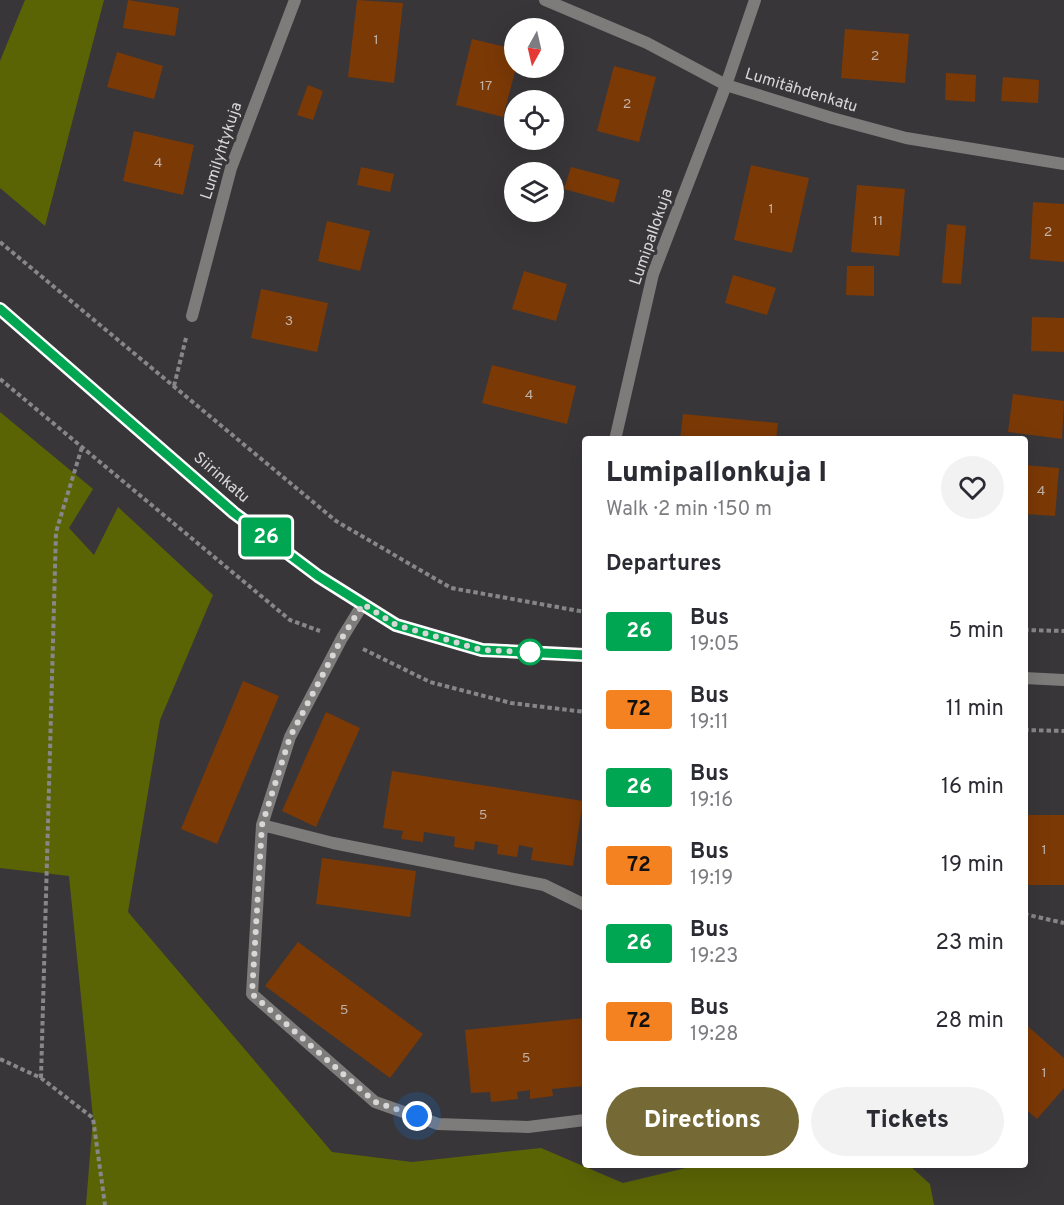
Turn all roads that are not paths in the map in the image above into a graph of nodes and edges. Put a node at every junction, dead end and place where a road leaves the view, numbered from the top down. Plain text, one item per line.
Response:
1 (295, 0) edge
2 (544, 0) edge
3 (755, 0) edge
4 (726, 85) junction
5 (1064, 164) edge
6 (0, 309) edge
7 (192, 316) road end
8 (616, 436) edge
9 (363, 604) junction
10 (582, 655) edge
11 (1028, 678) edge
12 (1064, 680) edge
13 (262, 825) junction
14 (582, 904) edge
15 (582, 1120) edge

1 - 7 street, Lumilyhtykuja
2 - 4 street, Lumitähdenkatu
3 - 4 street, Lumipallokuja
4 - 5 street, Lumitähdenkatu
4 - 8 street, Lumipallokuja
6 - 9 street, Siirinkatu
9 - 10 street, Siirinkatu
9 - 13 street
11 - 12 street
13 - 14 street
13 - 15 street

